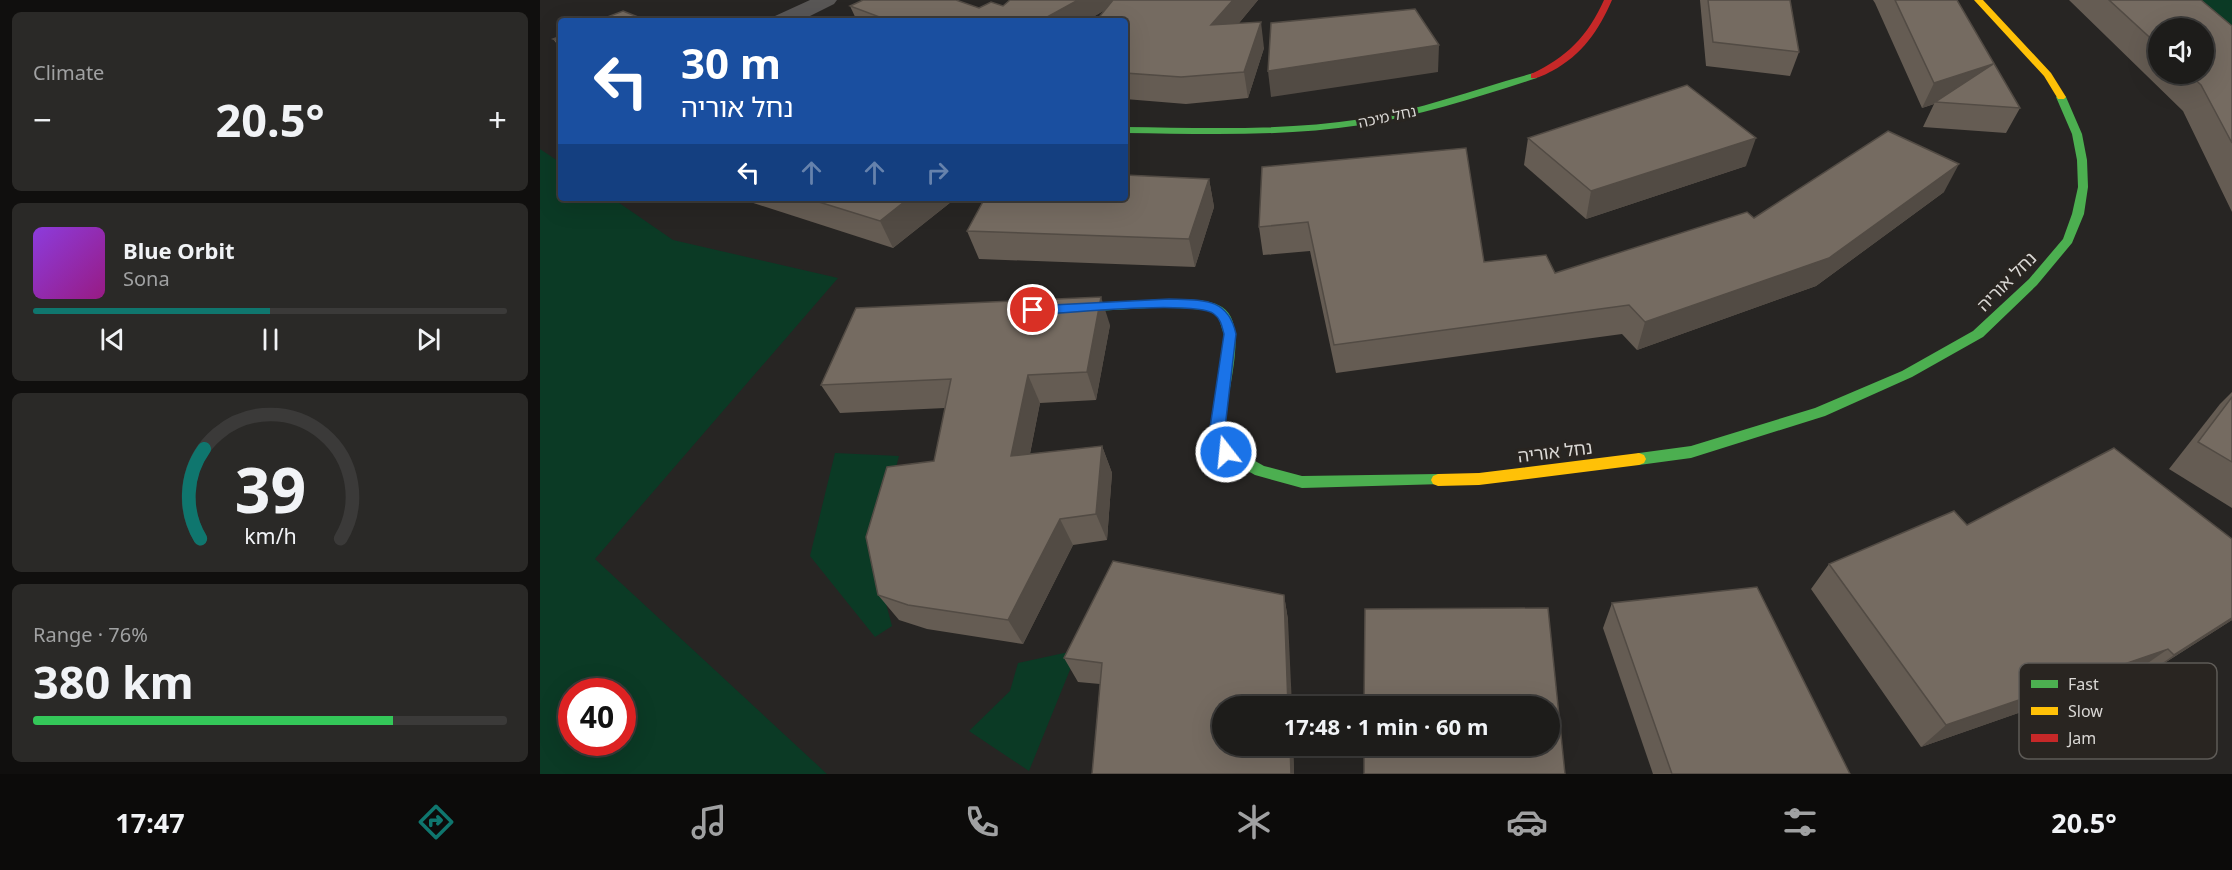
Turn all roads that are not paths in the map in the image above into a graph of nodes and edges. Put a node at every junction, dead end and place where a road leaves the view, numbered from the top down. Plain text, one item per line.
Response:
1 (827, 0) edge
2 (1608, 0) edge
3 (1978, 0) edge
4 (789, 18) edge
5 (1128, 130) edge
6 (1048, 310) edge

1 - 4 street
2 - 5 street, נחל מיכה
3 - 6 street, נחל אוריה

